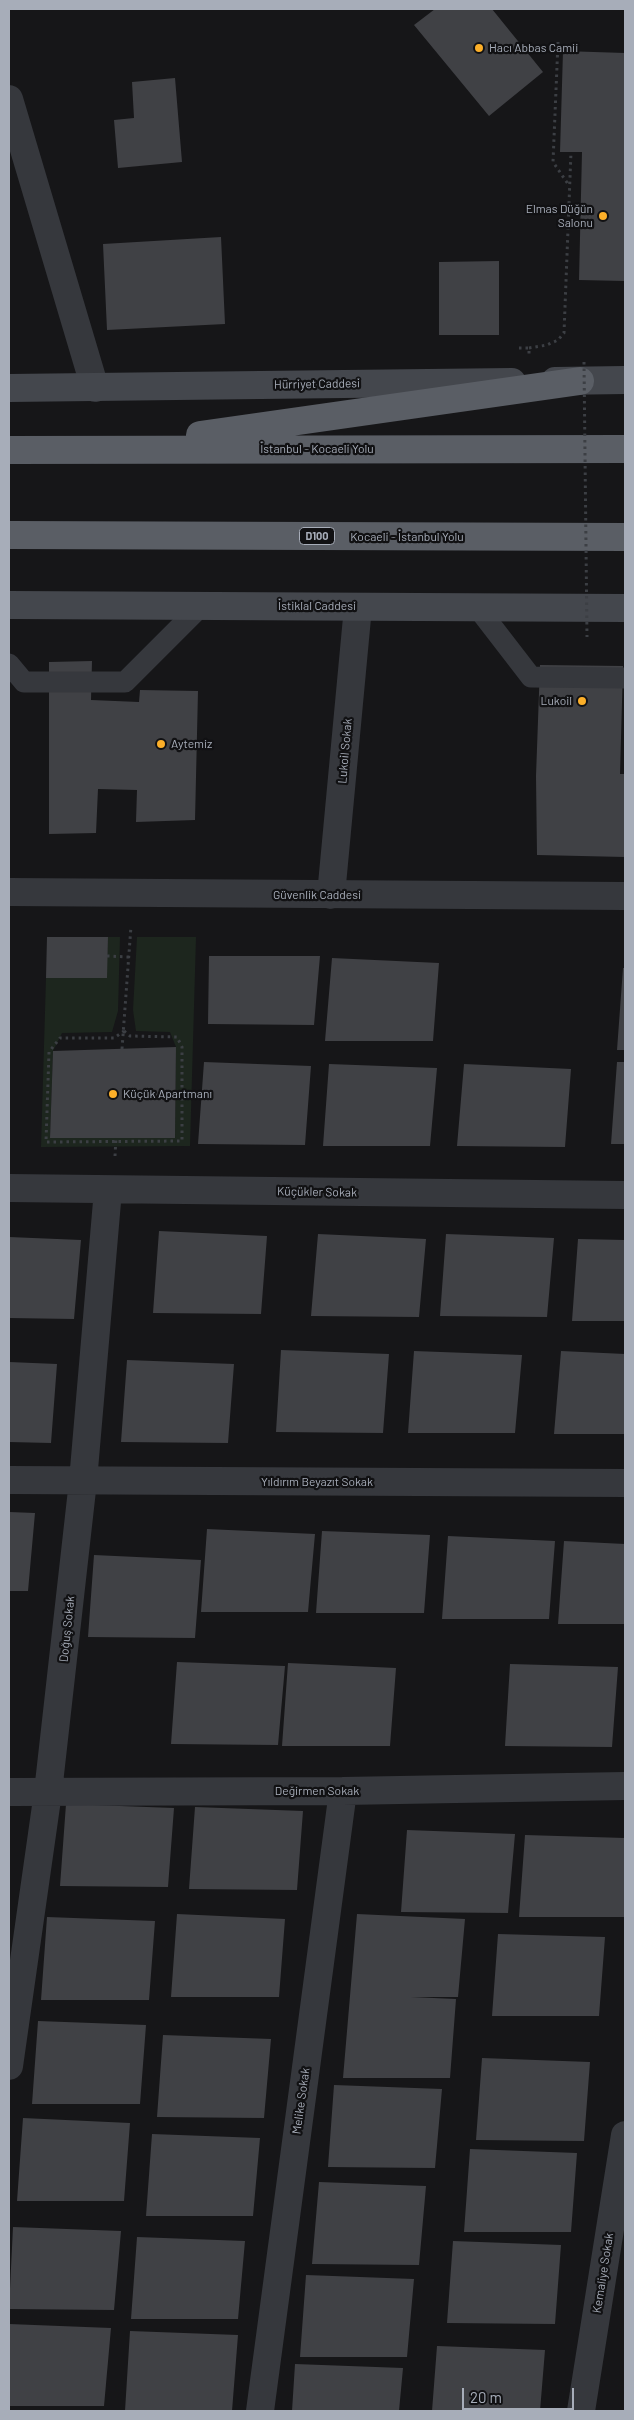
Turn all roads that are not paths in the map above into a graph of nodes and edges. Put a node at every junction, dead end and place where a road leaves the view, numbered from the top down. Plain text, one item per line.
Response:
1 (9, 98) edge
2 (582, 371) junction
3 (625, 380) edge
4 (9, 388) edge
5 (95, 388) junction
6 (105, 449) junction
7 (625, 449) edge
8 (9, 450) edge
9 (9, 535) edge
10 (625, 537) edge
11 (9, 605) edge
12 (201, 606) junction
13 (358, 607) junction
14 (476, 607) junction
15 (625, 608) edge
16 (9, 664) edge
17 (625, 678) edge
18 (9, 892) edge
19 (331, 895) junction
20 (625, 896) edge
21 (9, 1188) edge
22 (108, 1190) junction
23 (625, 1195) edge
24 (9, 1480) edge
25 (83, 1481) junction
26 (625, 1483) edge
27 (625, 1786) edge
28 (343, 1791) junction
29 (9, 1792) edge
30 (48, 1792) junction
31 (9, 2066) edge
32 (625, 2135) edge
33 (260, 2411) edge
34 (581, 2411) edge

1 - 5 street
2 - 3 main road, Hürriyet Caddesi
2 - 5 main road, Hürriyet Caddesi
2 - 6 highway
4 - 5 main road, Hürriyet Caddesi
6 - 7 highway, İstanbul - Kocaeli Yolu
6 - 8 highway, İstanbul - Kocaeli Yolu
9 - 10 highway, Kocaeli - İstanbul Yolu / D100
11 - 12 main road, İstiklal Caddesi
12 - 13 main road, İstiklal Caddesi
12 - 16 lane
13 - 14 main road, İstiklal Caddesi
13 - 19 street, Lukoil Sokak
14 - 15 main road, İstiklal Caddesi
14 - 17 lane
18 - 19 street, Güvenlik Caddesi
19 - 20 street, Güvenlik Caddesi
21 - 22 street, Küçükler Sokak
22 - 23 street, Küçükler Sokak
22 - 25 street, Doğuş Sokak
24 - 25 street, Yıldırım Beyazıt Sokak
25 - 26 street, Yıldırım Beyazıt Sokak
25 - 30 street, Doğuş Sokak
27 - 28 street, Değirmen Sokak
28 - 30 street, Değirmen Sokak
28 - 33 street, Melike Sokak
29 - 30 street, Değirmen Sokak
30 - 31 street, Doğuş Sokak
32 - 34 street, Kemaliye Sokak

